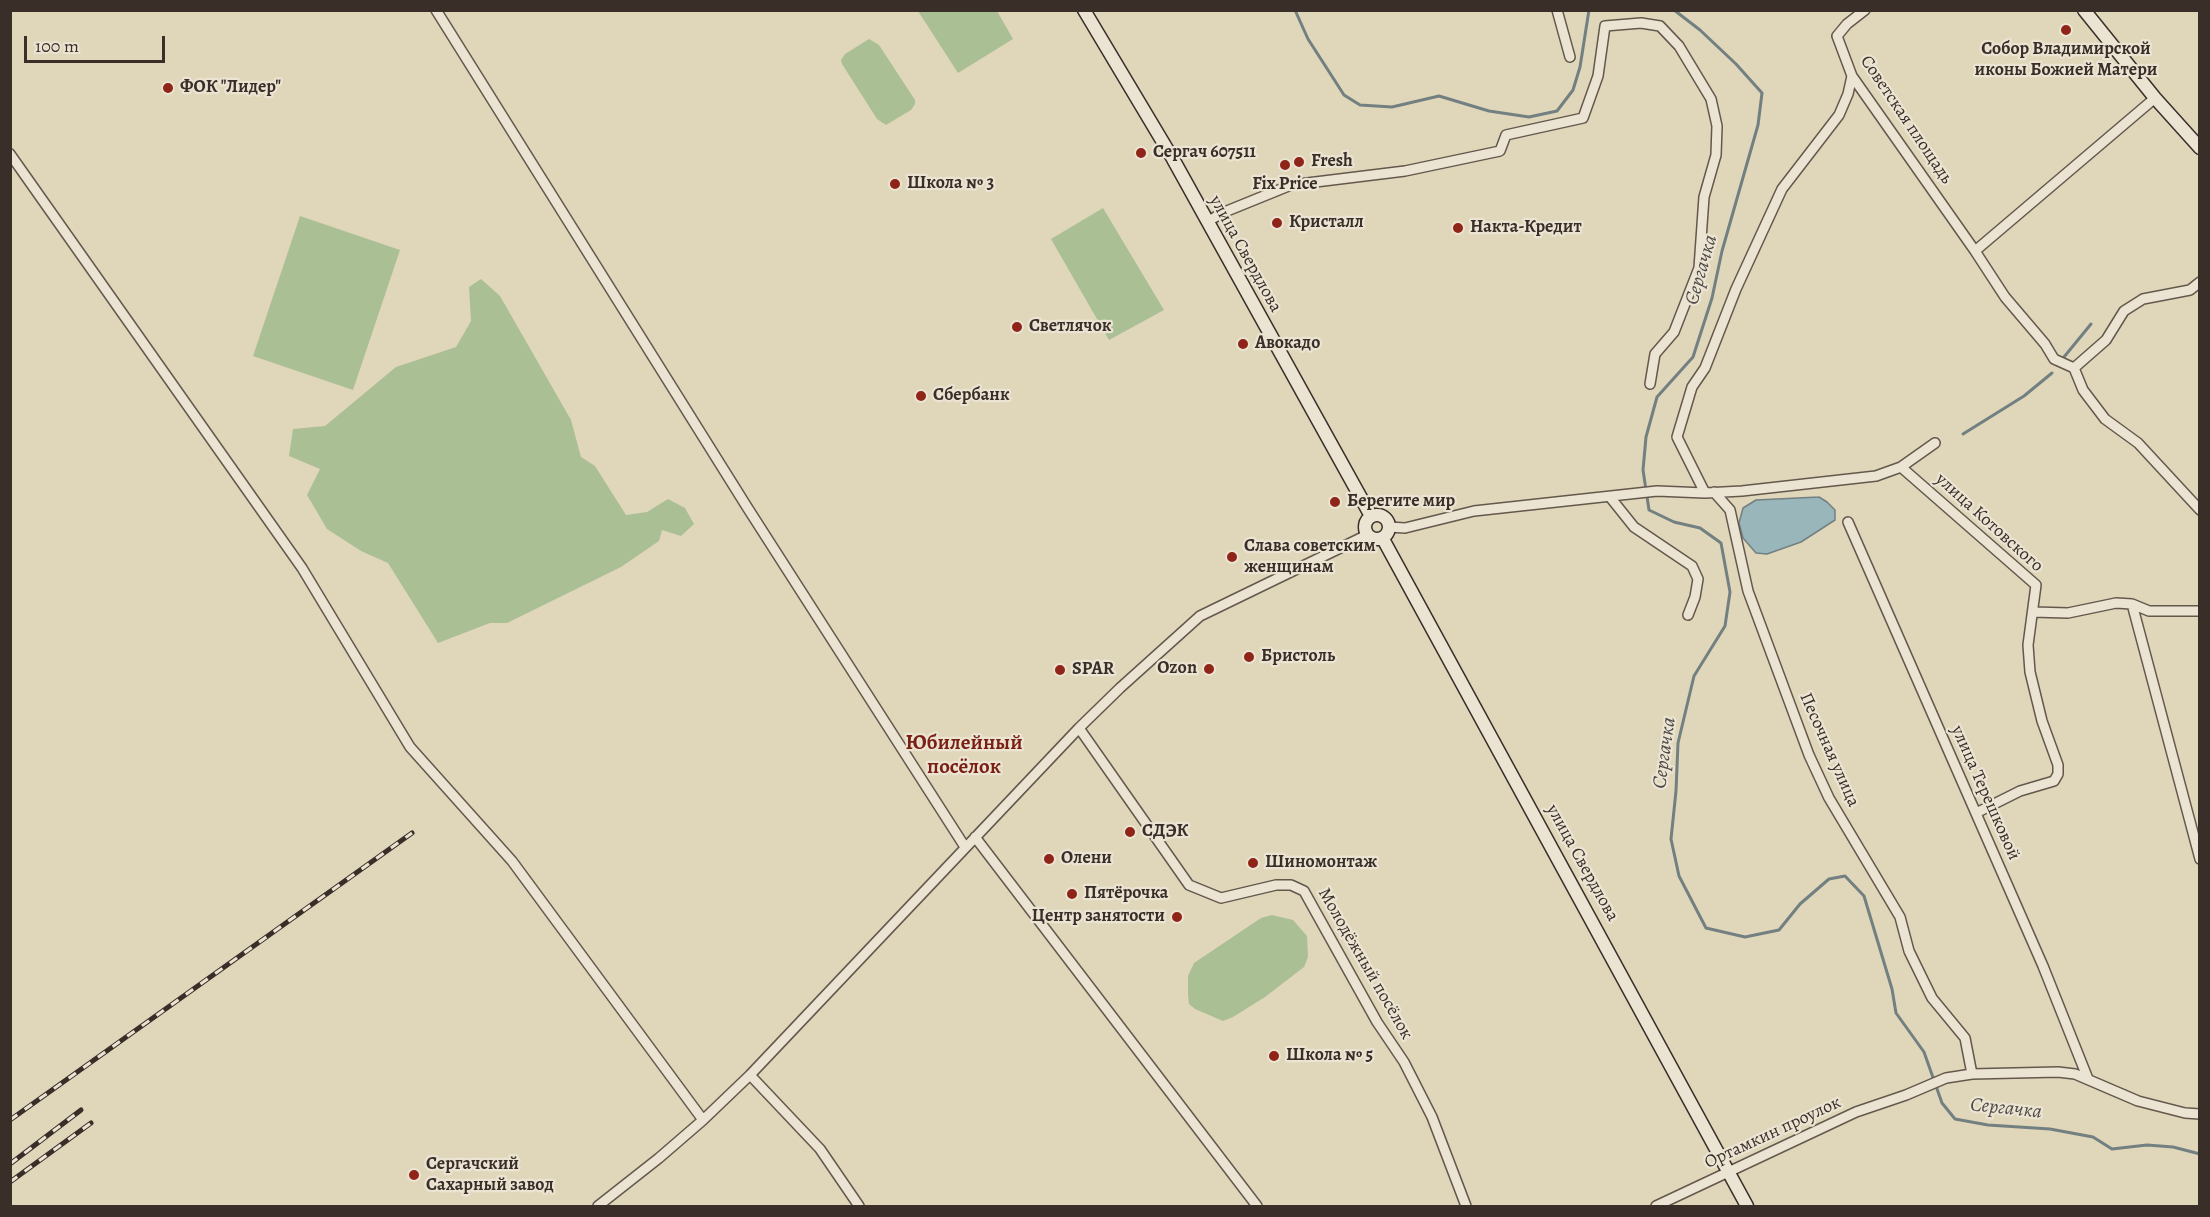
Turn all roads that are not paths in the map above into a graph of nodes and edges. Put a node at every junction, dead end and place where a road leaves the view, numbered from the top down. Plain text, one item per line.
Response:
1 (436, 10) edge
2 (1084, 10) edge
3 (1557, 10) edge
4 (1865, 10) edge
5 (2084, 10) edge
6 (1570, 57) dead end
7 (1852, 76) junction
8 (2155, 98) junction
9 (2199, 148) edge
10 (10, 153) edge
11 (1207, 222) junction
12 (1975, 251) junction
13 (2199, 282) edge
14 (2074, 368) junction
15 (1650, 384) dead end
16 (1935, 443) dead end
17 (1901, 467) junction
18 (1710, 492) junction
19 (1610, 497) junction
20 (2199, 510) edge
21 (1371, 516) junction
22 (1848, 522) dead end
23 (1389, 527) junction
24 (1367, 535) junction
25 (1383, 539) junction
26 (2132, 604) junction
27 (2199, 610) edge
28 (2033, 612) junction
29 (1688, 615) dead end
30 (1079, 728) junction
31 (1976, 813) junction
32 (2196, 825) edge
33 (975, 837) junction
34 (965, 847) junction
35 (2199, 859) edge
36 (1971, 1074) junction
37 (750, 1075) junction
38 (2088, 1080) junction
39 (2199, 1114) edge
40 (703, 1120) junction
41 (1728, 1172) junction
42 (598, 1206) edge
43 (859, 1206) edge
44 (1257, 1206) edge
45 (1466, 1206) edge
46 (1656, 1206) edge
47 (1747, 1206) edge

1 - 34 street
2 - 11 street, улица Свердлова
3 - 6 street
4 - 7 street, Советская площадь
5 - 8 street
7 - 12 street, Советская площадь
7 - 18 street, Песочная улица
8 - 9 street
8 - 12 street
10 - 40 street
11 - 15 street
11 - 21 street, улица Свердлова
12 - 14 street, Советская площадь
13 - 14 street
14 - 20 street
16 - 17 street
17 - 18 street
17 - 28 street, улица Котовского
18 - 19 street
18 - 36 street, Песочная улица
19 - 23 street
19 - 29 street
21 - 23 street
21 - 24 street
22 - 31 street, улица Терешковой
23 - 25 street
24 - 25 street
24 - 30 street
25 - 41 street, улица Свердлова
26 - 27 street
26 - 28 street
26 - 32 street
28 - 31 street, улица Котовского
30 - 33 street
30 - 45 street, Молодёжный посёлок
31 - 38 street, улица Терешковой
32 - 35 street
33 - 34 street
33 - 44 street
34 - 37 street
36 - 38 street, Ортамкин проулок
36 - 41 street, Ортамкин проулок
37 - 40 street
37 - 43 street
38 - 39 street, Ортамкин проулок
40 - 42 street
41 - 46 street, Ортамкин проулок
41 - 47 street, улица Свердлова

